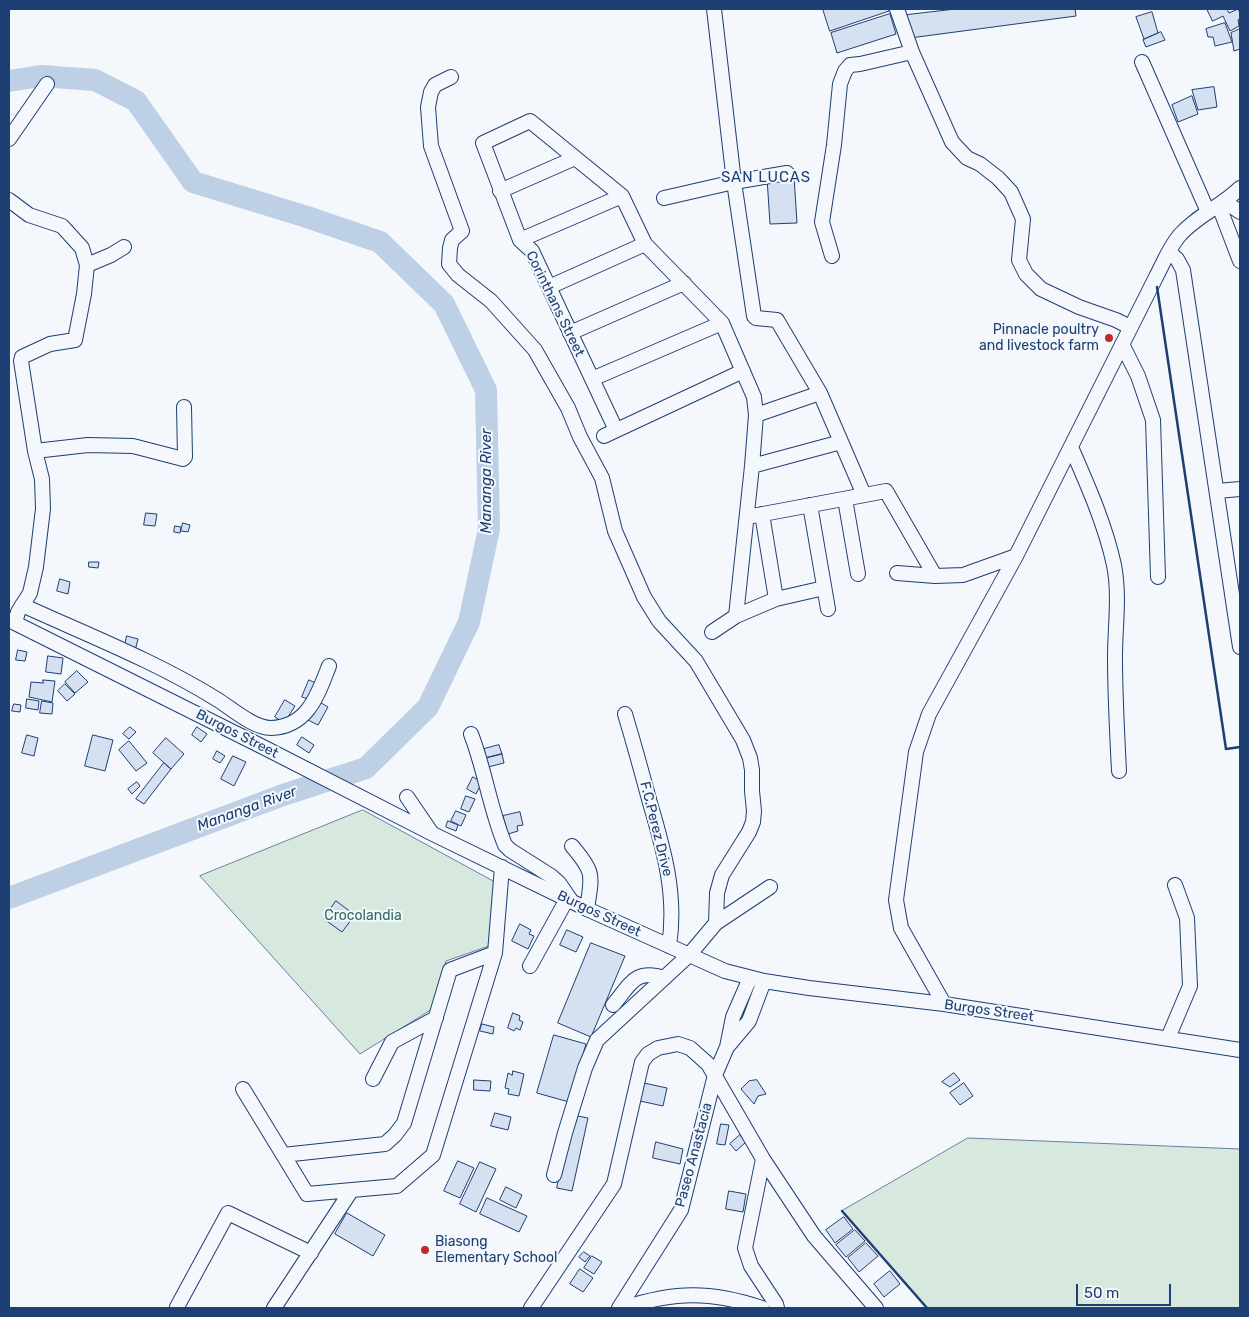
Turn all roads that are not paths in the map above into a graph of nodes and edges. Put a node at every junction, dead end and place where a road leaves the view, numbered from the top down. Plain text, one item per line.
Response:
1 (714, 9) edge
2 (898, 9) edge
3 (912, 52) junction
4 (1142, 62) dead end
5 (451, 77) dead end
6 (47, 84) dead end
7 (9, 139) edge
8 (575, 158) junction
9 (787, 173) dead end
10 (734, 182) junction
11 (1240, 190) edge
12 (500, 191) junction
13 (622, 196) junction
14 (664, 198) dead end
15 (9, 200) edge
16 (1217, 206) junction
17 (1240, 212) edge
18 (520, 240) junction
19 (645, 244) junction
20 (124, 247) dead end
21 (1170, 253) junction
22 (832, 256) dead end
23 (1240, 261) edge
24 (86, 264) junction
25 (684, 283) junction
26 (549, 287) junction
27 (722, 323) junction
28 (1130, 327) junction
29 (570, 333) junction
30 (1122, 344) junction
31 (743, 371) junction
32 (592, 379) junction
33 (820, 393) junction
34 (184, 407) dead end
35 (756, 415) junction
36 (840, 442) junction
37 (1070, 448) junction
38 (34, 451) junction
39 (752, 466) junction
40 (1240, 489) edge
41 (1217, 491) junction
42 (864, 495) junction
43 (845, 499) junction
44 (810, 505) junction
45 (762, 514) junction
46 (746, 517) junction
47 (1016, 556) junction
48 (897, 573) dead end
49 (858, 574) dead end
50 (935, 576) junction
51 (1158, 577) dead end
52 (824, 588) junction
53 (776, 599) junction
54 (22, 605) junction
55 (828, 609) dead end
56 (736, 616) junction
57 (12, 622) edge
58 (712, 632) dead end
59 (1240, 647) edge
60 (329, 666) dead end
61 (625, 714) dead end
62 (471, 734) dead end
63 (1119, 771) dead end
64 (407, 797) dead end
65 (433, 834) junction
66 (572, 846) dead end
67 (502, 867) junction
68 (1175, 885) dead end
69 (770, 886) dead end
70 (570, 900) junction
71 (587, 909) junction
72 (716, 923) junction
73 (669, 946) junction
74 (495, 953) junction
75 (688, 955) junction
76 (530, 966) dead end
77 (664, 978) junction
78 (750, 978) junction
79 (764, 981) junction
80 (944, 1004) junction
81 (613, 1005) dead end
82 (436, 1018) junction
83 (1168, 1038) junction
84 (727, 1047) junction
85 (1240, 1050) edge
86 (715, 1075) junction
87 (373, 1079) dead end
88 (243, 1089) dead end
89 (283, 1155) junction
90 (763, 1159) junction
91 (554, 1175) dead end
92 (351, 1190) junction
93 (310, 1253) junction
94 (177, 1306) dead end
95 (274, 1308) edge
96 (531, 1308) edge
97 (619, 1308) edge
98 (624, 1308) edge
99 (762, 1308) edge
100 (777, 1308) edge
101 (876, 1308) edge

1 - 10 street
2 - 3 street
3 - 22 street
3 - 28 street
4 - 16 street
5 - 72 street
6 - 7 street
8 - 12 street
8 - 12 street, Corinthans Street
8 - 13 street
9 - 10 street
10 - 14 street
10 - 33 street
11 - 16 street
12 - 18 street, Corinthans Street
13 - 18 street
13 - 19 street
15 - 24 street
16 - 17 street
16 - 21 street
16 - 23 street
18 - 26 street, Corinthans Street
19 - 25 street
19 - 26 street
20 - 24 street
21 - 28 street
21 - 41 street
24 - 38 street
25 - 27 street
25 - 29 street
26 - 29 street, Corinthans Street
27 - 31 street
27 - 32 street
28 - 30 street
29 - 32 street, Corinthans Street
30 - 37 street
30 - 51 street
31 - 32 street, Corinthans Street
31 - 35 street
33 - 35 street
33 - 36 street
34 - 38 street
35 - 39 street
36 - 39 street
36 - 42 street
37 - 47 street
37 - 63 street
38 - 54 street
39 - 46 street
40 - 41 street
41 - 59 street
42 - 43 street
42 - 50 street
43 - 44 street
43 - 49 street
44 - 45 street
44 - 52 street
45 - 46 street
45 - 53 street
46 - 56 street
47 - 50 street
47 - 80 street
48 - 50 street
52 - 53 street
52 - 55 street
53 - 56 street
54 - 57 street
54 - 60 street
56 - 58 street
57 - 65 street, Burgos Street
61 - 73 street, F.C.Perez Drive
62 - 70 street
64 - 65 street
65 - 67 street, Burgos Street
66 - 71 street
67 - 70 street, Burgos Street
67 - 74 street
68 - 83 street
69 - 72 street
70 - 71 street, Burgos Street
70 - 76 street
71 - 73 street, Burgos Street
72 - 75 street
73 - 75 street, Burgos Street
74 - 82 street
74 - 92 street
75 - 77 street
75 - 78 street, Burgos Street
77 - 81 street
77 - 91 street
78 - 79 street, Burgos Street
78 - 84 street, Paseo Anastacia
79 - 80 street, Burgos Street
79 - 84 street, Paseo Anastacia
80 - 83 street, Burgos Street
82 - 87 street
82 - 89 street
83 - 85 street, Burgos Street
84 - 86 street, Paseo Anastacia
86 - 90 street
86 - 96 street
86 - 97 street, Paseo Anastacia
88 - 89 street
89 - 92 street
90 - 100 street
90 - 101 street
92 - 93 street
93 - 94 street
93 - 95 street
98 - 99 street

